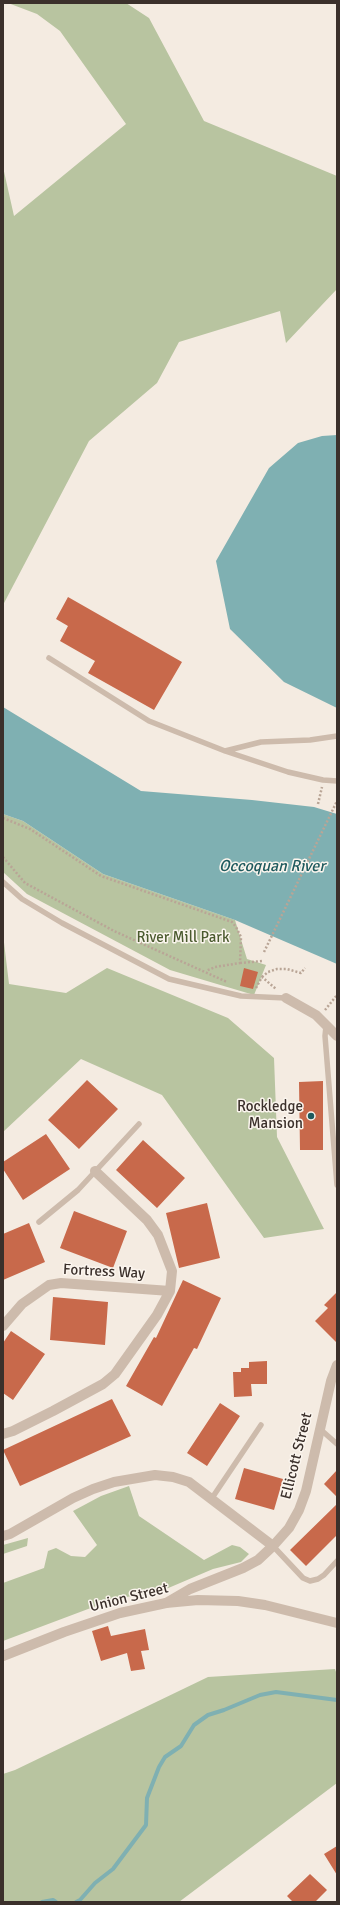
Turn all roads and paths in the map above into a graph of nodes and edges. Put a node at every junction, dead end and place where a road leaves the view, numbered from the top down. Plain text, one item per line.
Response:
1 (48, 658) dead end
2 (337, 736) edge
3 (225, 751) junction
4 (323, 780) junction
5 (337, 781) edge
6 (337, 801) edge
7 (318, 804) dead end
8 (3, 818) edge
9 (3, 856) edge
10 (3, 882) edge
11 (264, 952) dead end
12 (262, 961) dead end
13 (240, 963) junction
14 (305, 968) dead end
15 (262, 977) junction
16 (253, 991) dead end
17 (337, 995) edge
18 (286, 998) junction
19 (323, 1022) junction
20 (337, 1036) edge
21 (139, 1124) dead end
22 (95, 1171) junction
23 (337, 1185) edge
24 (39, 1222) dead end
25 (170, 1291) junction
26 (3, 1326) edge
27 (337, 1365) edge
28 (334, 1384) edge
29 (261, 1426) dead end
30 (320, 1429) junction
31 (3, 1434) edge
32 (337, 1444) edge
33 (212, 1498) junction
34 (3, 1536) edge
35 (273, 1546) junction
36 (337, 1562) edge
37 (166, 1603) junction
38 (337, 1623) edge
39 (3, 1656) edge

1 - 3 lane
2 - 3 lane
3 - 4 lane
4 - 5 lane
4 - 7 path
6 - 11 path
8 - 13 path
9 - 13 path
10 - 18 lane
12 - 13 path
14 - 15 path
15 - 16 path
15 - 18 path
17 - 19 path
18 - 19 street
19 - 20 street
19 - 23 lane
21 - 22 lane
22 - 24 lane
22 - 25 street
25 - 26 street, Fortress Way
25 - 31 street
27 - 28 street, Ellicott Street
28 - 30 street, Ellicott Street
29 - 33 lane
30 - 32 lane
30 - 35 street, Ellicott Street
33 - 34 street
33 - 35 street
35 - 36 lane
35 - 37 street, Ellicott Street
37 - 38 street, Union Street
37 - 39 street, Union Street

